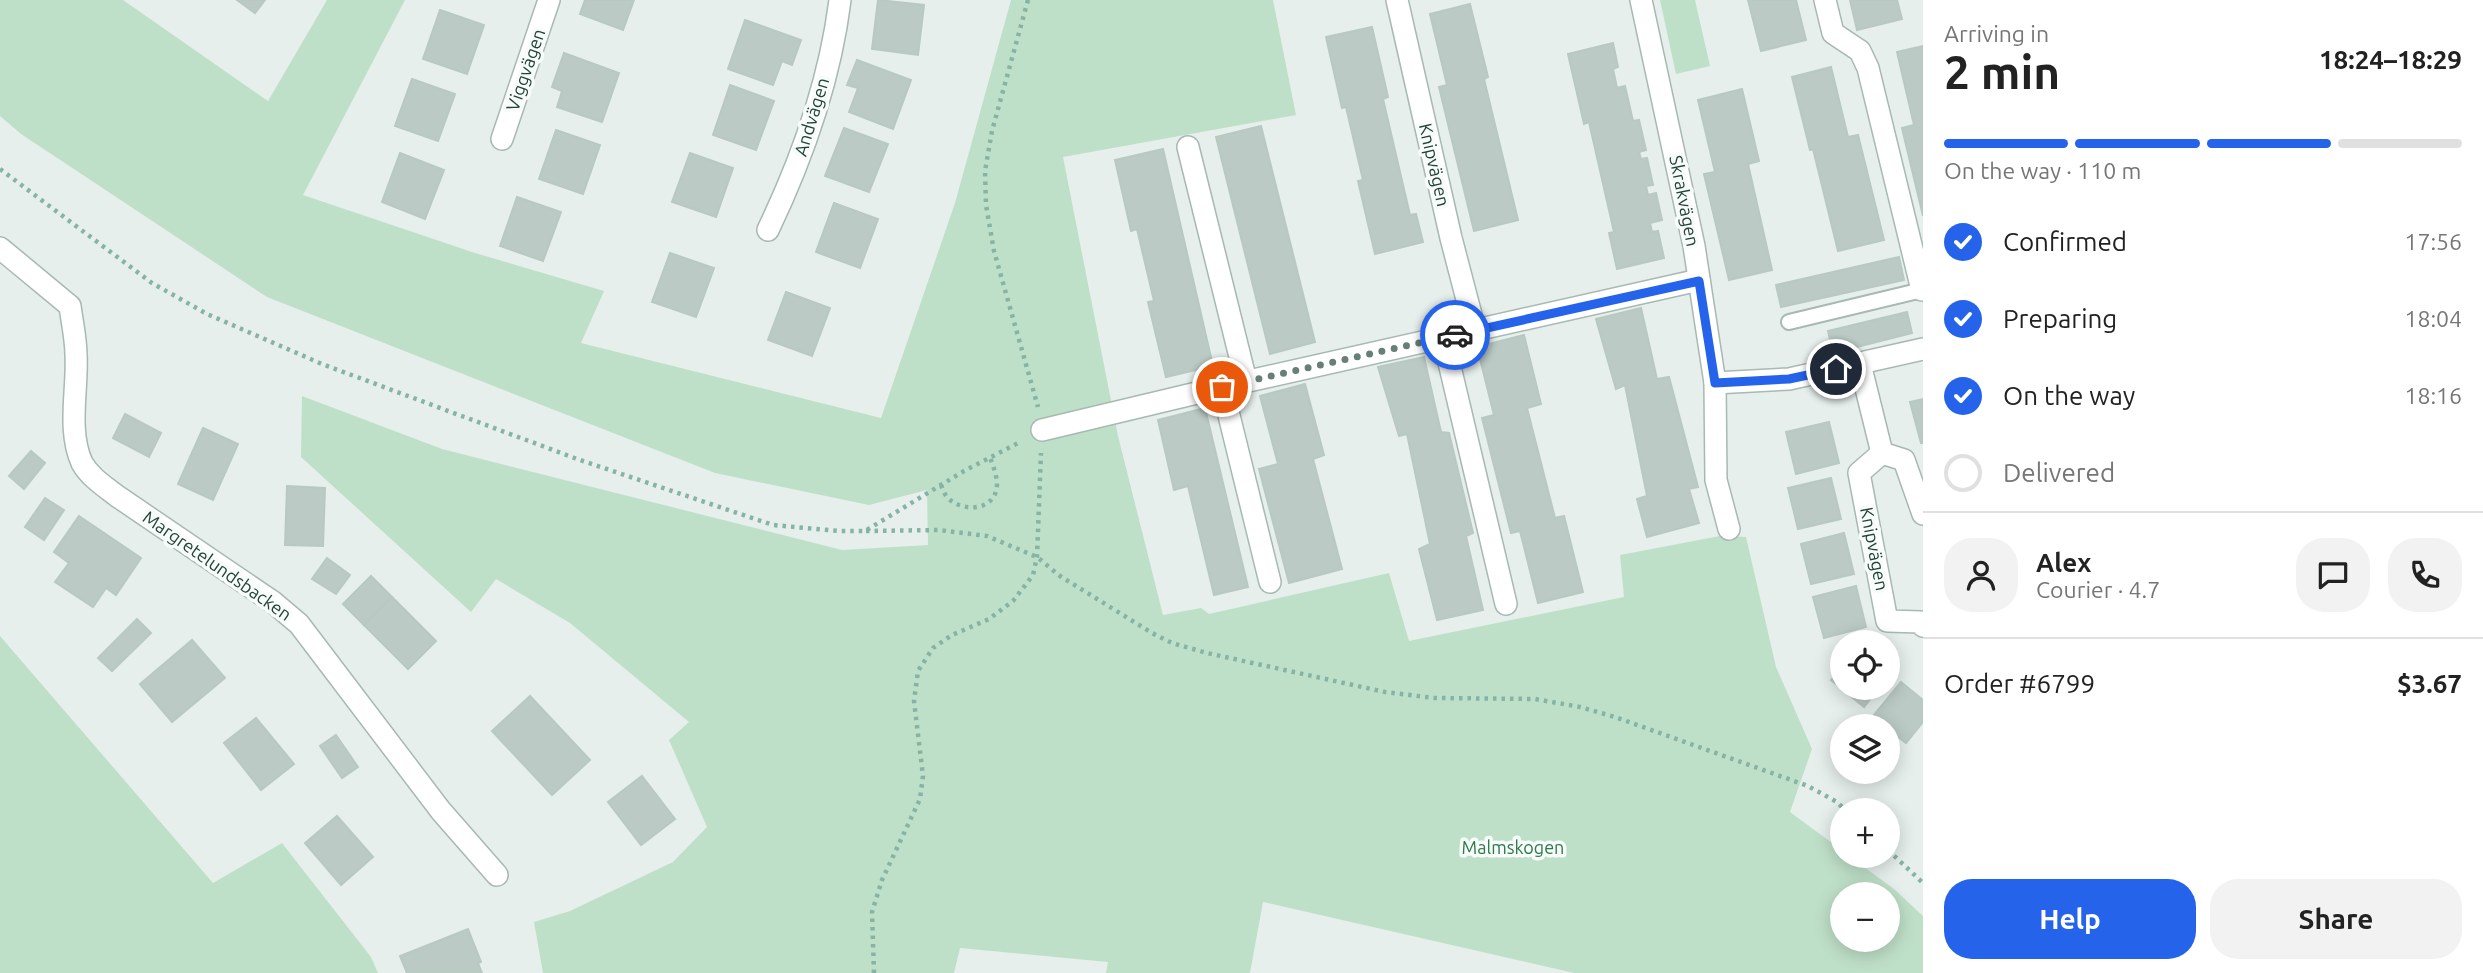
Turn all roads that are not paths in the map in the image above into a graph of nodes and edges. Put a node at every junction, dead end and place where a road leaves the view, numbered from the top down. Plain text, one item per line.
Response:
1 (549, 0) edge
2 (841, 0) edge
3 (1396, 0) edge
4 (1641, 0) edge
5 (1825, 0) edge
6 (502, 139) dead end
7 (1188, 147) dead end
8 (768, 230) dead end
9 (0, 248) edge
10 (1699, 281) junction
11 (1923, 292) edge
12 (1789, 322) dead end
13 (1475, 330) junction
14 (1443, 337) junction
15 (1923, 349) edge
16 (1860, 364) junction
17 (1246, 382) junction
18 (1715, 383) junction
19 (1222, 387) junction
20 (1042, 430) road end
21 (1882, 453) junction
22 (1923, 514) edge
23 (1729, 529) dead end
24 (1270, 582) dead end
25 (1506, 604) dead end
26 (1922, 622) edge
27 (497, 875) dead end

1 - 6 street, Viggvägen
2 - 8 street, Andvägen
3 - 13 street, Knipvägen
4 - 10 street, Skrakvägen
5 - 11 street
7 - 17 street
9 - 27 street, Margretelundsbacken
10 - 13 street
10 - 18 street, Skrakvägen
11 - 12 lane
13 - 14 street
14 - 17 street
14 - 25 street
15 - 16 street
16 - 18 street
16 - 21 street
17 - 19 street
18 - 23 street, Skrakvägen
19 - 20 street
19 - 24 street
21 - 22 street
21 - 26 street, Knipvägen

